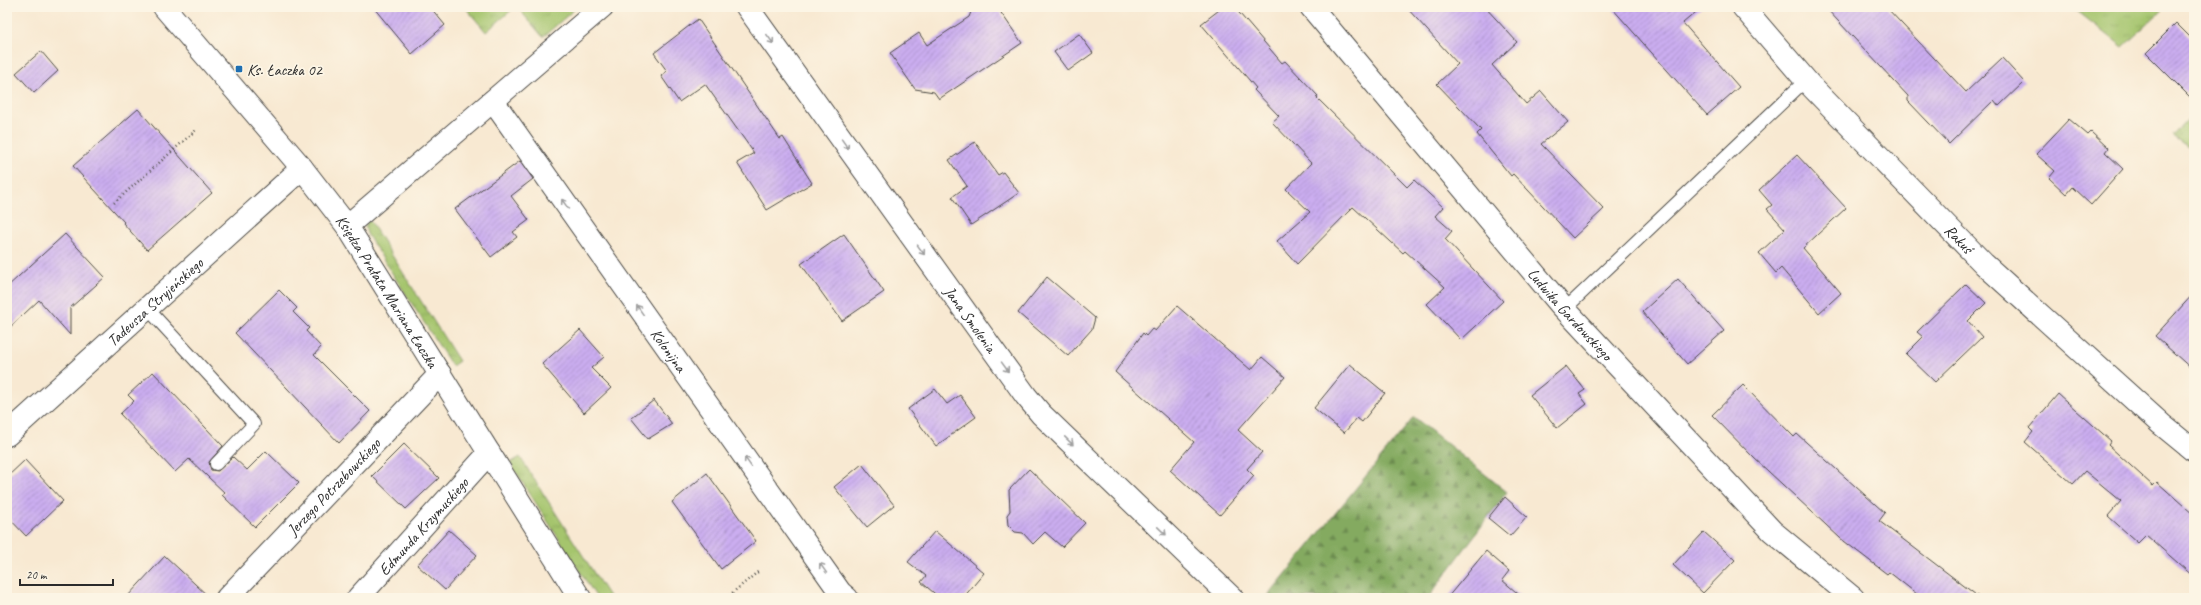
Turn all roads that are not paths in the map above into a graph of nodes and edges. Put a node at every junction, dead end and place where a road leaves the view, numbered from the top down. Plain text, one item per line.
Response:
1 (164, 7) edge
2 (602, 7) edge
3 (747, 7) edge
4 (1311, 7) edge
5 (1743, 7) edge
6 (1806, 80) junction
7 (493, 101) junction
8 (302, 168) junction
9 (348, 226) junction
10 (147, 308) junction
11 (1565, 309) junction
12 (440, 374) junction
13 (7, 435) edge
14 (2194, 451) edge
15 (489, 454) junction
16 (216, 464) dead end
17 (227, 598) edge
18 (358, 598) edge
19 (580, 598) edge
20 (847, 598) edge
21 (1232, 598) edge
22 (1853, 598) edge

1 - 8 street, Księdza Prałata Mariana Łaczka
2 - 7 street
3 -> 21 street, Jana Smolenia
4 - 11 street, Ludwika Gardowskiego
5 - 6 street, Rakuś
6 - 11 lane
6 - 14 street, Rakuś
7 - 9 street
20 -> 7 street, Kolonijna
8 - 9 street, Księdza Prałata Mariana Łaczka
8 - 10 street, Tadeusza Stryjeńskiego
9 - 12 street, Księdza Prałata Mariana Łaczka
10 - 13 street, Tadeusza Stryjeńskiego
10 - 16 lane
11 - 22 street, Ludwika Gardowskiego
12 - 15 street, Księdza Prałata Mariana Łaczka
12 - 17 street, Jerzego Potrzebowskiego
15 - 18 street, Edmunda Krzymuskiego
15 - 19 street, Księdza Prałata Mariana Łaczka

